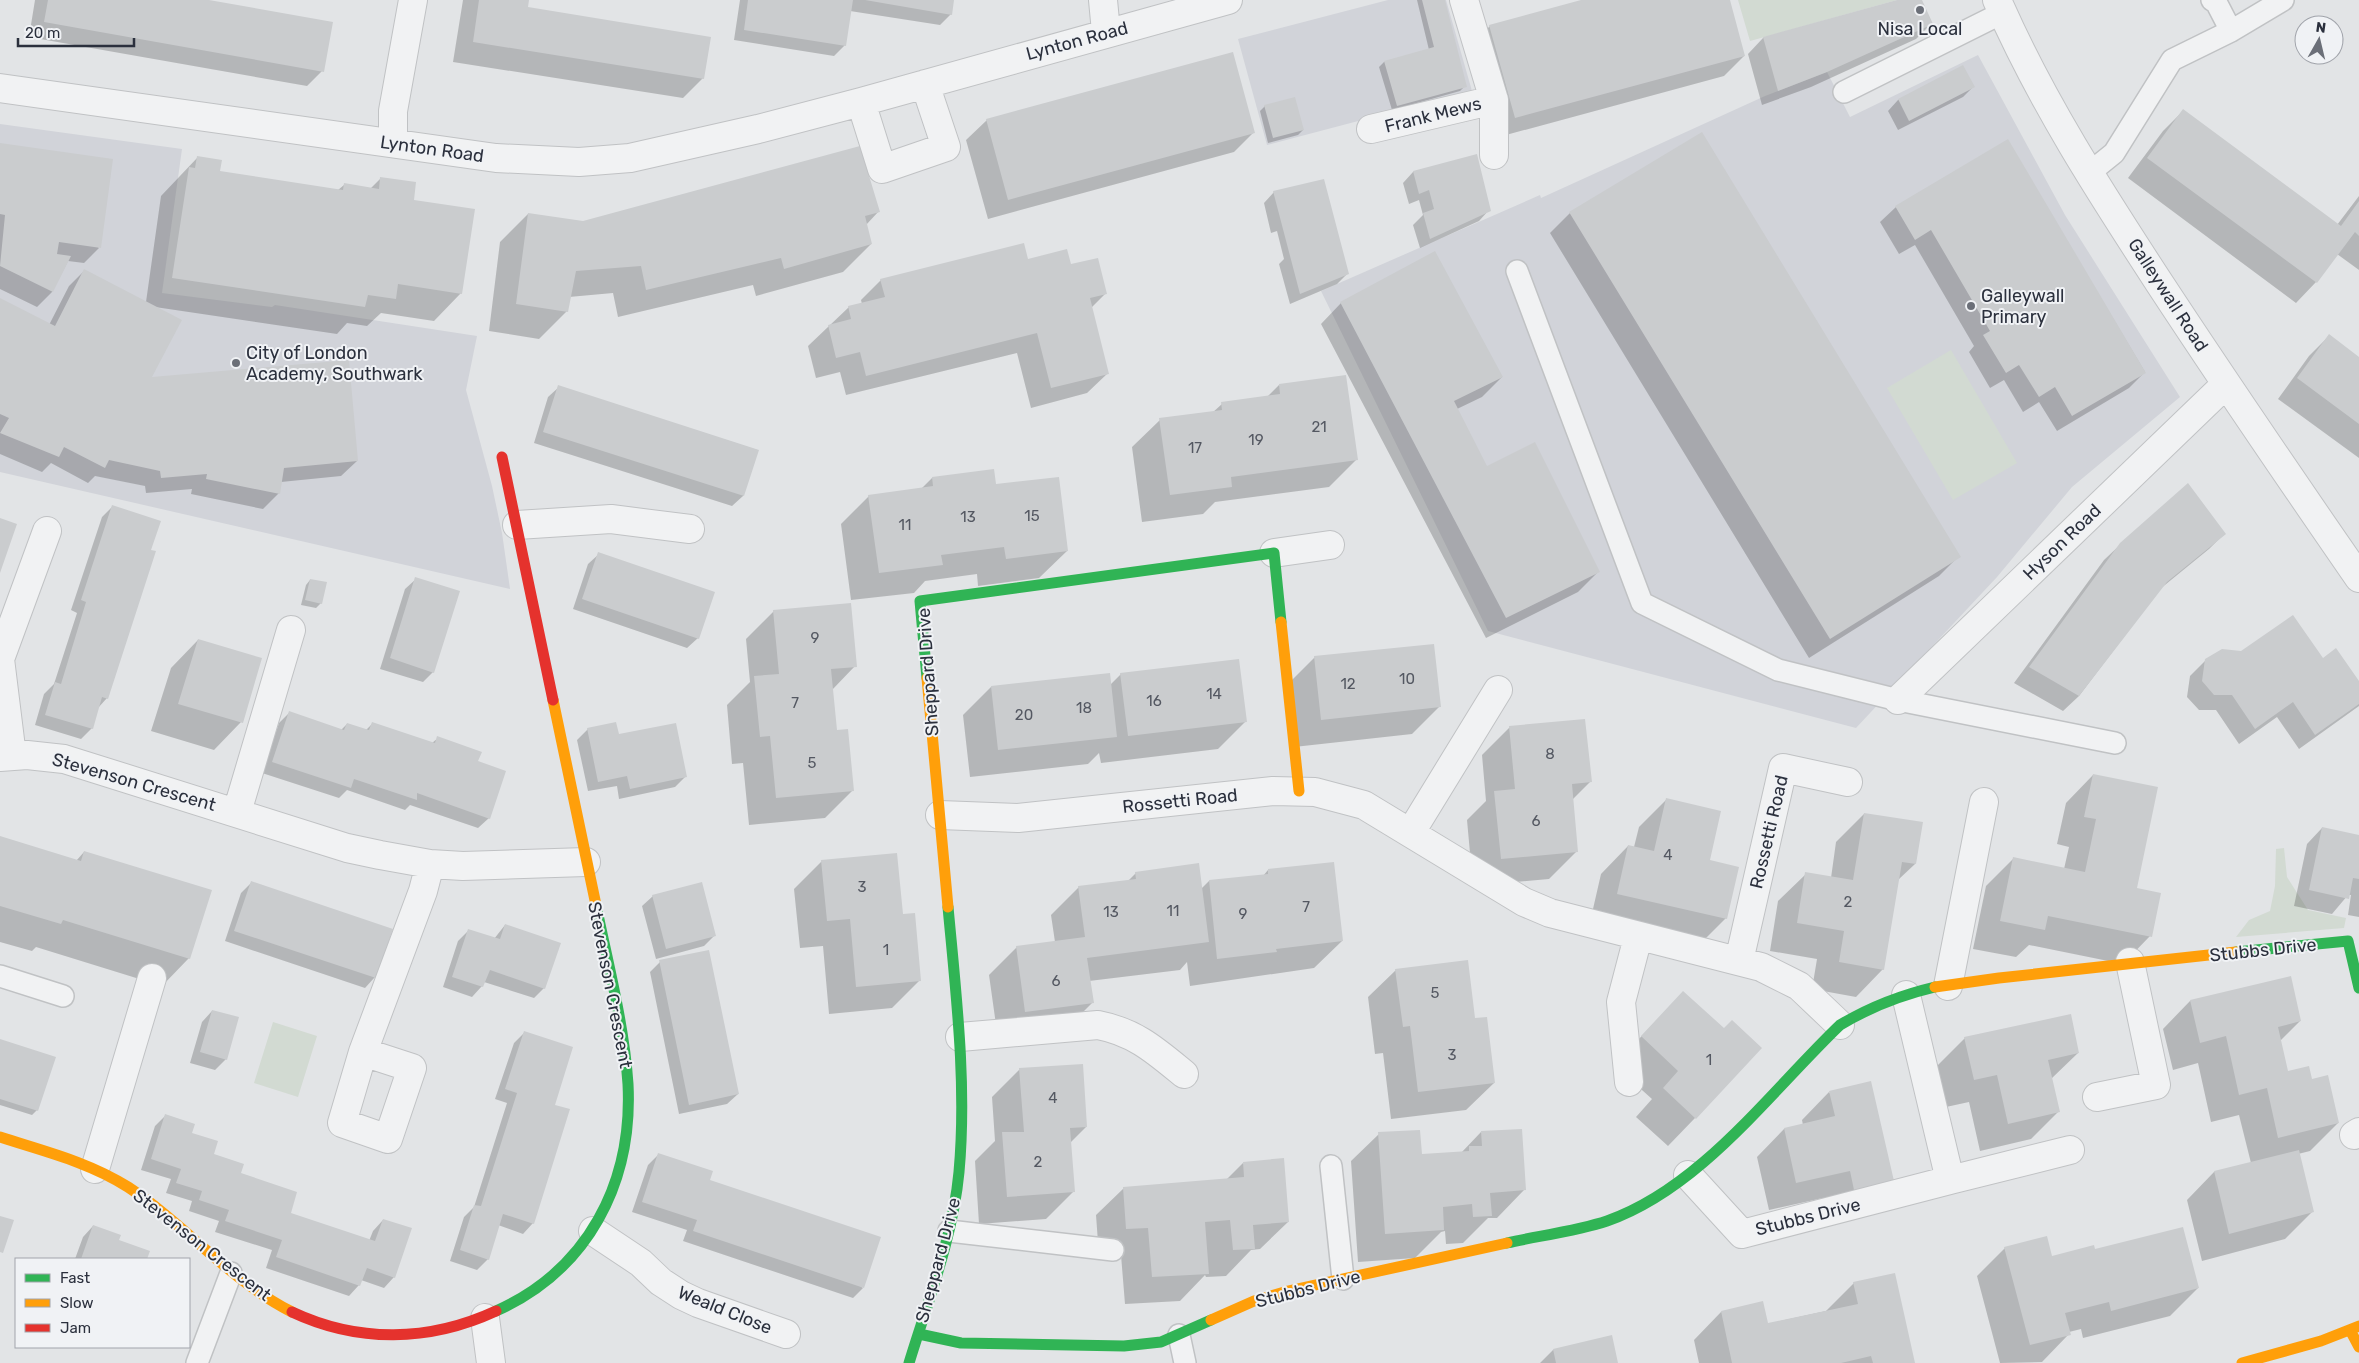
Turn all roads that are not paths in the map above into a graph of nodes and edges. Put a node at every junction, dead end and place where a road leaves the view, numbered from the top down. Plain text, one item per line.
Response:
1 (413, 0) edge
2 (1103, 0) edge
3 (1228, 0) edge
4 (1464, 0) edge
5 (2212, 0) edge
6 (2283, 0) edge
7 (1999, 6) edge
8 (2231, 31) junction
9 (1106, 32) junction
10 (926, 84) junction
11 (0, 88) edge
12 (1844, 92) dead end
13 (1494, 100) junction
14 (861, 102) junction
15 (1371, 129) dead end
16 (393, 142) junction
17 (1494, 155) dead end
18 (2088, 174) junction
19 (1517, 271) dead end
20 (2226, 384) junction
21 (502, 457) dead end
22 (517, 525) junction
23 (690, 528) dead end
24 (46, 531) dead end
25 (1330, 545) dead end
26 (1274, 553) junction
27 (2359, 578) edge
28 (291, 630) dead end
29 (0, 659) edge
30 (1498, 690) dead end
31 (1898, 700) junction
32 (2115, 743) dead end
33 (6, 756) edge
34 (1848, 782) dead end
35 (1299, 791) junction
36 (1984, 802) dead end
37 (237, 812) junction
38 (940, 815) junction
39 (1411, 832) junction
40 (586, 862) junction
41 (430, 864) junction
42 (1638, 937) junction
43 (1739, 961) junction
44 (2130, 962) junction
45 (0, 976) edge
46 (152, 978) dead end
47 (1948, 986) junction
48 (2359, 988) edge
49 (1906, 995) junction
50 (62, 996) dead end
51 (1840, 1025) junction
52 (960, 1036) junction
53 (363, 1052) dead end
54 (1184, 1074) dead end
55 (1628, 1082) dead end
56 (2097, 1097) dead end
57 (0, 1137) edge
58 (2070, 1150) dead end
59 (1331, 1166) dead end
60 (95, 1169) junction
61 (1688, 1175) junction
62 (1950, 1180) junction
63 (593, 1231) junction
64 (950, 1231) junction
65 (1113, 1250) dead end
66 (231, 1273) junction
67 (1343, 1279) junction
68 (485, 1318) junction
69 (2355, 1328) edge
70 (786, 1334) dead end
71 (919, 1334) junction
72 (1178, 1335) junction
73 (2359, 1347) edge
74 (197, 1363) edge
75 (492, 1363) edge
76 (909, 1363) edge
77 (1185, 1363) edge
78 (2242, 1363) edge

1 - 16 street
2 - 9 street
3 - 9 street, Lynton Road
4 - 13 street, Frank Mews
5 - 8 lane
6 - 8 lane
7 - 12 lane
7 - 18 street, Galleywall Road
8 - 18 lane
9 - 10 street, Lynton Road
10 - 14 street, Lynton Road
10 - 14 street
11 - 16 street, Lynton Road
13 - 15 street, Frank Mews
13 - 17 street, Frank Mews
14 - 16 street, Lynton Road
18 - 20 street, Galleywall Road
19 - 31 lane
20 - 27 street, Galleywall Road
20 - 31 street, Hyson Road
21 - 22 street, Stevenson Crescent
22 - 23 street
22 - 40 street, Stevenson Crescent
24 - 29 street
25 - 26 street, Sheppard Drive
26 - 35 street
26 - 38 street, Sheppard Drive
28 - 37 street, Stevenson Crescent
29 - 33 street
30 - 39 street
31 - 32 lane
33 - 37 street, Stevenson Crescent
34 - 43 street, Rossetti Road
35 - 38 street, Rossetti Road
35 - 39 street, Rossetti Road
36 - 47 street
37 - 41 street, Stevenson Crescent
38 - 52 street, Sheppard Drive
39 - 42 street, Rossetti Road
40 - 41 street, Stevenson Crescent
40 - 63 street, Stevenson Crescent
41 - 53 street
42 - 43 street, Rossetti Road
42 - 55 street
43 - 51 street, Rossetti Road
44 - 47 street, Stubbs Drive
44 - 48 street, Stubbs Drive
44 - 56 street
45 - 50 lane
46 - 60 street
47 - 49 street, Stubbs Drive
49 - 51 street, Stubbs Drive
49 - 62 street
51 - 61 street, Stubbs Drive
52 - 54 street
52 - 64 street, Sheppard Drive
57 - 60 street, Stevenson Crescent
58 - 62 street, Stubbs Drive
59 - 67 lane
60 - 66 street, Stevenson Crescent
61 - 62 street, Stubbs Drive
61 - 67 street, Stubbs Drive
63 - 68 street, Stevenson Crescent
63 - 70 street, Weald Close
64 - 65 lane
64 - 71 street, Sheppard Drive
66 - 68 street, Stevenson Crescent
66 - 74 lane
67 - 72 street, Stubbs Drive
68 - 75 street
69 - 73 street
69 - 78 street
71 - 72 street, Stubbs Drive
71 - 76 street, Sheppard Drive
72 - 77 lane

